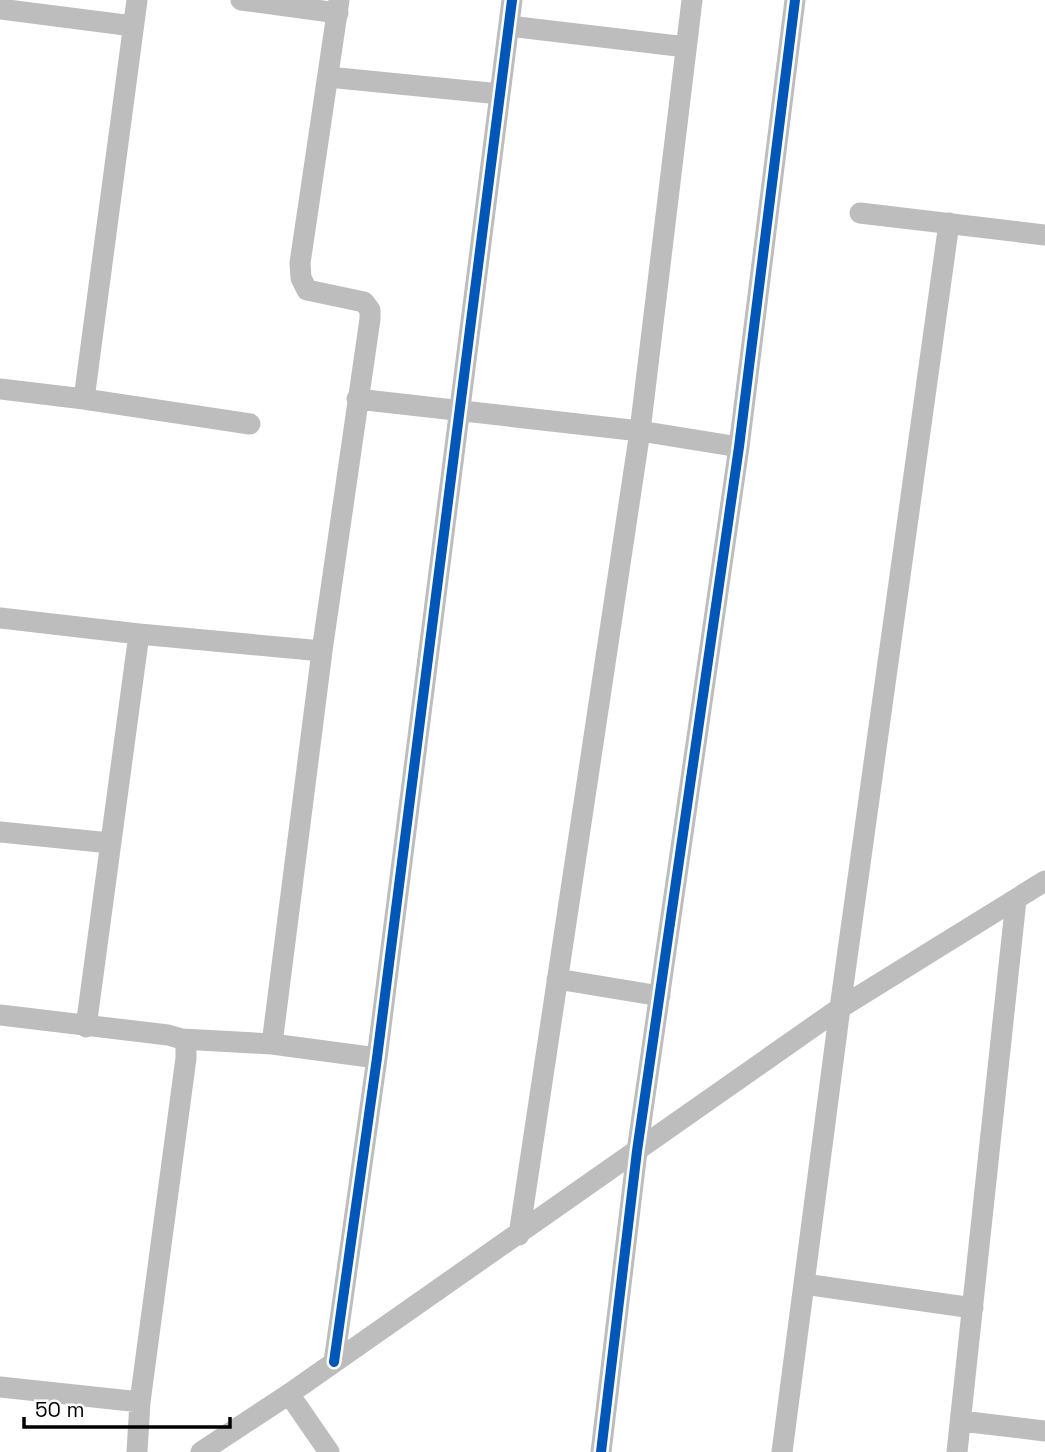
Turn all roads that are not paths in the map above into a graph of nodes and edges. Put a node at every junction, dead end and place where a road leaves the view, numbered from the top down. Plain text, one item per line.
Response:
1 (137, 0) edge
2 (241, 0) edge
3 (512, 0) edge
4 (692, 0) edge
5 (795, 0) edge
6 (338, 6) edge
7 (0, 9) edge
8 (134, 26) junction
9 (509, 26) junction
10 (686, 47) junction
11 (328, 77) junction
12 (500, 94) junction
13 (860, 213) dead end
14 (949, 223) junction
15 (1045, 235) edge
16 (0, 390) edge
17 (84, 399) junction
18 (358, 399) junction
19 (459, 411) junction
20 (250, 424) dead end
21 (640, 431) junction
22 (739, 447) junction
23 (0, 618) edge
24 (139, 634) junction
25 (322, 651) junction
26 (0, 832) edge
27 (110, 843) junction
28 (1045, 881) edge
29 (1016, 900) junction
30 (557, 979) junction
31 (660, 996) junction
32 (840, 1008) junction
33 (0, 1015) edge
34 (86, 1027) junction
35 (182, 1039) junction
36 (272, 1044) junction
37 (377, 1058) junction
38 (637, 1151) junction
39 (519, 1235) junction
40 (804, 1284) junction
41 (973, 1308) junction
42 (334, 1362) junction
43 (0, 1387) edge
44 (289, 1394) junction
45 (140, 1402) junction
46 (961, 1421) junction
47 (1045, 1431) edge
48 (137, 1452) edge
49 (201, 1452) edge
50 (329, 1452) edge
51 (601, 1452) edge
52 (782, 1452) edge
53 (957, 1452) edge

1 - 8 street
2 - 6 street
3 - 9 street
4 - 10 street
5 - 22 street
6 - 11 street
7 - 8 street
8 - 17 street
9 - 10 street
9 - 12 street
10 - 21 street
11 - 12 street
11 - 18 street
12 - 19 street
13 - 14 street
14 - 15 street
14 - 32 street
16 - 17 street
17 - 20 street
18 - 19 street
18 - 25 street
19 - 21 street
19 - 37 street
21 - 22 street
21 - 30 street
22 - 31 street
23 - 24 street
24 - 25 street
24 - 27 street
25 - 36 street
26 - 27 street
27 - 34 street
28 - 29 street
29 - 32 street
29 - 41 street
30 - 31 street
30 - 39 street
31 - 38 street
32 - 38 street
32 - 40 street
33 - 34 street
34 - 35 street
35 - 36 street
35 - 45 street
36 - 37 street
37 - 42 street
38 - 39 street
38 - 51 street
39 - 42 street
40 - 41 street
40 - 52 street
41 - 46 street
42 - 44 street
43 - 45 street
44 - 49 street
44 - 50 street
45 - 48 street
46 - 47 street
46 - 53 street

